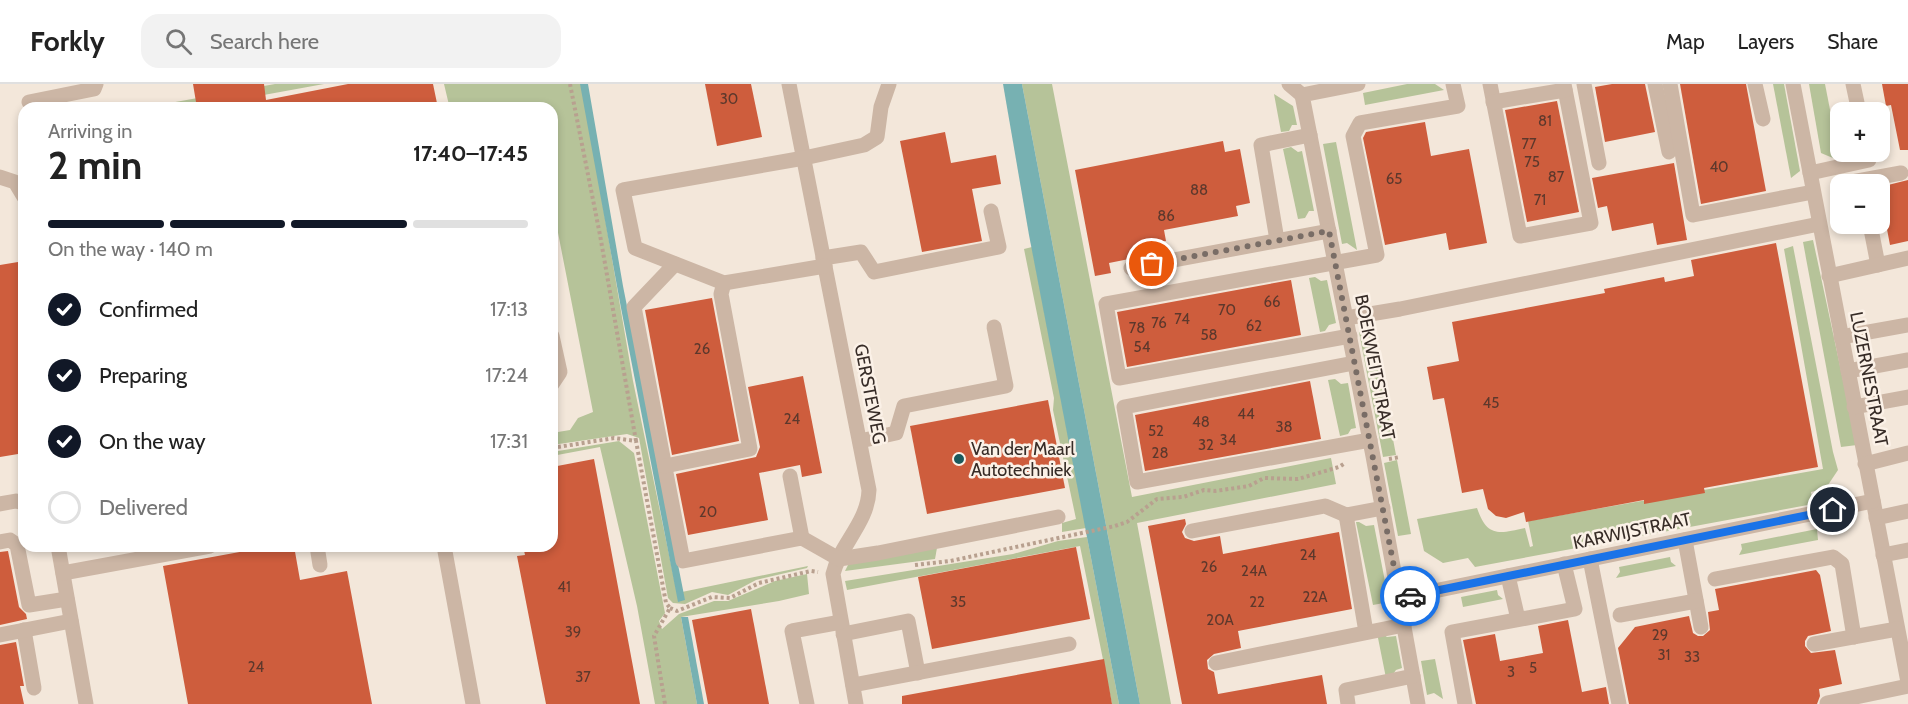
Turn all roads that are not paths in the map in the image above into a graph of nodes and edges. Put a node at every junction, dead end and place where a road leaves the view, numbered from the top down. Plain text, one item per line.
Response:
1 (96, 84) edge
2 (789, 84) edge
3 (888, 84) edge
4 (1289, 84) edge
5 (1453, 84) edge
6 (1490, 84) edge
7 (1584, 84) edge
8 (1655, 84) edge
9 (1670, 84) edge
10 (1755, 84) edge
11 (1793, 84) edge
12 (1853, 84) edge
13 (1350, 85) edge
14 (1565, 87) edge
15 (1302, 95) junction
16 (28, 102) dead end
17 (1493, 102) junction
18 (1857, 102) edge
19 (1763, 119) dead end
20 (1310, 135) junction
21 (1669, 152) dead end
22 (804, 158) junction
23 (1860, 162) edge
24 (1599, 163) dead end
25 (1810, 173) junction
26 (1901, 173) dead end
27 (1890, 176) edge
28 (0, 177) edge
29 (18, 187) edge
30 (1830, 187) edge
31 (1813, 191) junction
32 (991, 211) dead end
33 (1819, 224) junction
34 (1329, 231) junction
35 (1872, 234) edge
36 (1277, 240) junction
37 (1908, 258) edge
38 (824, 262) junction
39 (675, 264) junction
40 (1335, 264) junction
41 (1878, 265) junction
42 (1131, 268) dead end
43 (1829, 276) junction
44 (724, 283) junction
45 (1346, 318) junction
46 (1908, 325) edge
47 (994, 327) dead end
48 (1350, 336) junction
49 (1841, 337) junction
50 (1908, 360) edge
51 (1354, 363) junction
52 (1848, 371) junction
53 (1908, 397) edge
54 (1854, 407) junction
55 (1370, 440) junction
56 (860, 441) junction
57 (1908, 453) edge
58 (1865, 464) junction
59 (664, 466) junction
60 (790, 476) dead end
61 (1873, 501) junction
62 (18, 502) edge
63 (0, 504) edge
64 (1383, 508) junction
65 (1908, 511) edge
66 (1346, 515) junction
67 (1058, 517) dead end
68 (1876, 518) junction
69 (1191, 531) dead end
70 (802, 538) junction
71 (1685, 540) junction
72 (0, 542) edge
73 (1908, 550) edge
74 (18, 551) edge
75 (18, 552) edge
76 (59, 552) edge
77 (177, 552) edge
78 (317, 552) edge
79 (445, 552) edge
80 (1883, 555) junction
81 (839, 559) junction
82 (1590, 559) junction
83 (1564, 564) junction
84 (320, 565) dead end
85 (63, 573) junction
86 (1508, 576) junction
87 (1715, 579) dead end
88 (1400, 598) junction
89 (67, 599) junction
90 (1696, 601) junction
91 (1620, 615) dead end
92 (1518, 619) junction
93 (71, 621) junction
94 (1404, 625) junction
95 (1701, 627) dead end
96 (842, 628) junction
97 (1898, 629) junction
98 (24, 630) junction
99 (1366, 632) junction
100 (0, 634) edge
101 (1854, 637) junction
102 (1070, 644) dead end
103 (1814, 644) dead end
104 (1216, 663) dead end
105 (918, 673) junction
106 (1413, 676) junction
107 (1908, 684) edge
108 (853, 685) junction
109 (34, 688) dead end
110 (1827, 703) edge
111 (86, 704) edge
112 (473, 704) edge
113 (807, 704) edge
114 (856, 704) edge
115 (1348, 704) edge
116 (1418, 704) edge
117 (1465, 704) edge
118 (1619, 704) edge

1 - 16 street
2 - 22 street, GERSTEWEG
3 - 22 street
4 - 15 street
5 - 40 street
6 - 17 street
7 - 24 street
8 - 21 street
9 - 31 street
10 - 19 street
11 - 25 street, LUZERNESTRAAT
12 - 18 street
13 - 15 street
14 - 17 street
14 - 17 street
15 - 20 street, BOEKWEITSTRAAT
20 - 34 street, BOEKWEITSTRAAT
20 - 36 street
22 - 38 street, GERSTEWEG
22 - 39 street
23 - 25 street
25 - 31 street, LUZERNESTRAAT
26 - 27 street
28 - 29 street
30 - 31 street
31 - 33 street, LUZERNESTRAAT
32 - 38 street
33 - 43 street, LUZERNESTRAAT
33 - 45 street
34 - 36 street
34 - 40 street, BOEKWEITSTRAAT
35 - 41 street
36 - 42 street
37 - 41 street
38 - 44 street
38 - 56 street, GERSTEWEG
39 - 44 street
39 - 59 street
40 - 45 street, BOEKWEITSTRAAT
40 - 48 street
41 - 43 street
43 - 49 street, LUZERNESTRAAT
44 - 59 street
45 - 48 street, BOEKWEITSTRAAT
46 - 49 street
47 - 56 street
48 - 51 street, BOEKWEITSTRAAT
49 - 52 street, LUZERNESTRAAT
50 - 52 street
51 - 55 street, BOEKWEITSTRAAT
51 - 55 street
52 - 54 street, LUZERNESTRAAT
53 - 54 street
54 - 58 street, LUZERNESTRAAT
55 - 64 street, BOEKWEITSTRAAT
56 - 81 street, GERSTEWEG
57 - 58 street
58 - 61 street, LUZERNESTRAAT
59 - 70 street
60 - 70 street
61 - 68 street, LUZERNESTRAAT
61 - 71 street, KARWIJSTRAAT
62 - 63 street
64 - 66 street
64 - 88 street, BOEKWEITSTRAAT
65 - 68 street
66 - 69 street
66 - 99 street
67 - 81 street
68 - 80 street, LUZERNESTRAAT
70 - 81 street
71 - 82 street, KARWIJSTRAAT
71 - 90 street
72 - 74 street
73 - 80 street
75 - 89 street
76 - 85 street
77 - 85 street
78 - 84 street
79 - 112 street
80 - 97 street, LUZERNESTRAAT
81 - 96 street, GERSTEWEG
82 - 83 street, KARWIJSTRAAT
82 - 118 street
83 - 86 street, KARWIJSTRAAT
83 - 92 street
85 - 89 street
86 - 88 street, KARWIJSTRAAT
86 - 92 street
87 - 101 street
88 - 94 street, BOEKWEITSTRAAT
89 - 93 street
90 - 91 street
90 - 95 street
92 - 117 street
93 - 98 street
93 - 111 street
94 - 99 street
94 - 106 street, BOEKWEITSTRAAT
96 - 105 street
96 - 108 street, GERSTEWEG
96 - 113 street
97 - 101 street
97 - 107 street, LUZERNESTRAAT
98 - 100 street
98 - 109 street
99 - 104 street
101 - 103 street
102 - 105 street
105 - 108 street
106 - 115 street
106 - 116 street, BOEKWEITSTRAAT
107 - 110 street
108 - 114 street, GERSTEWEG

